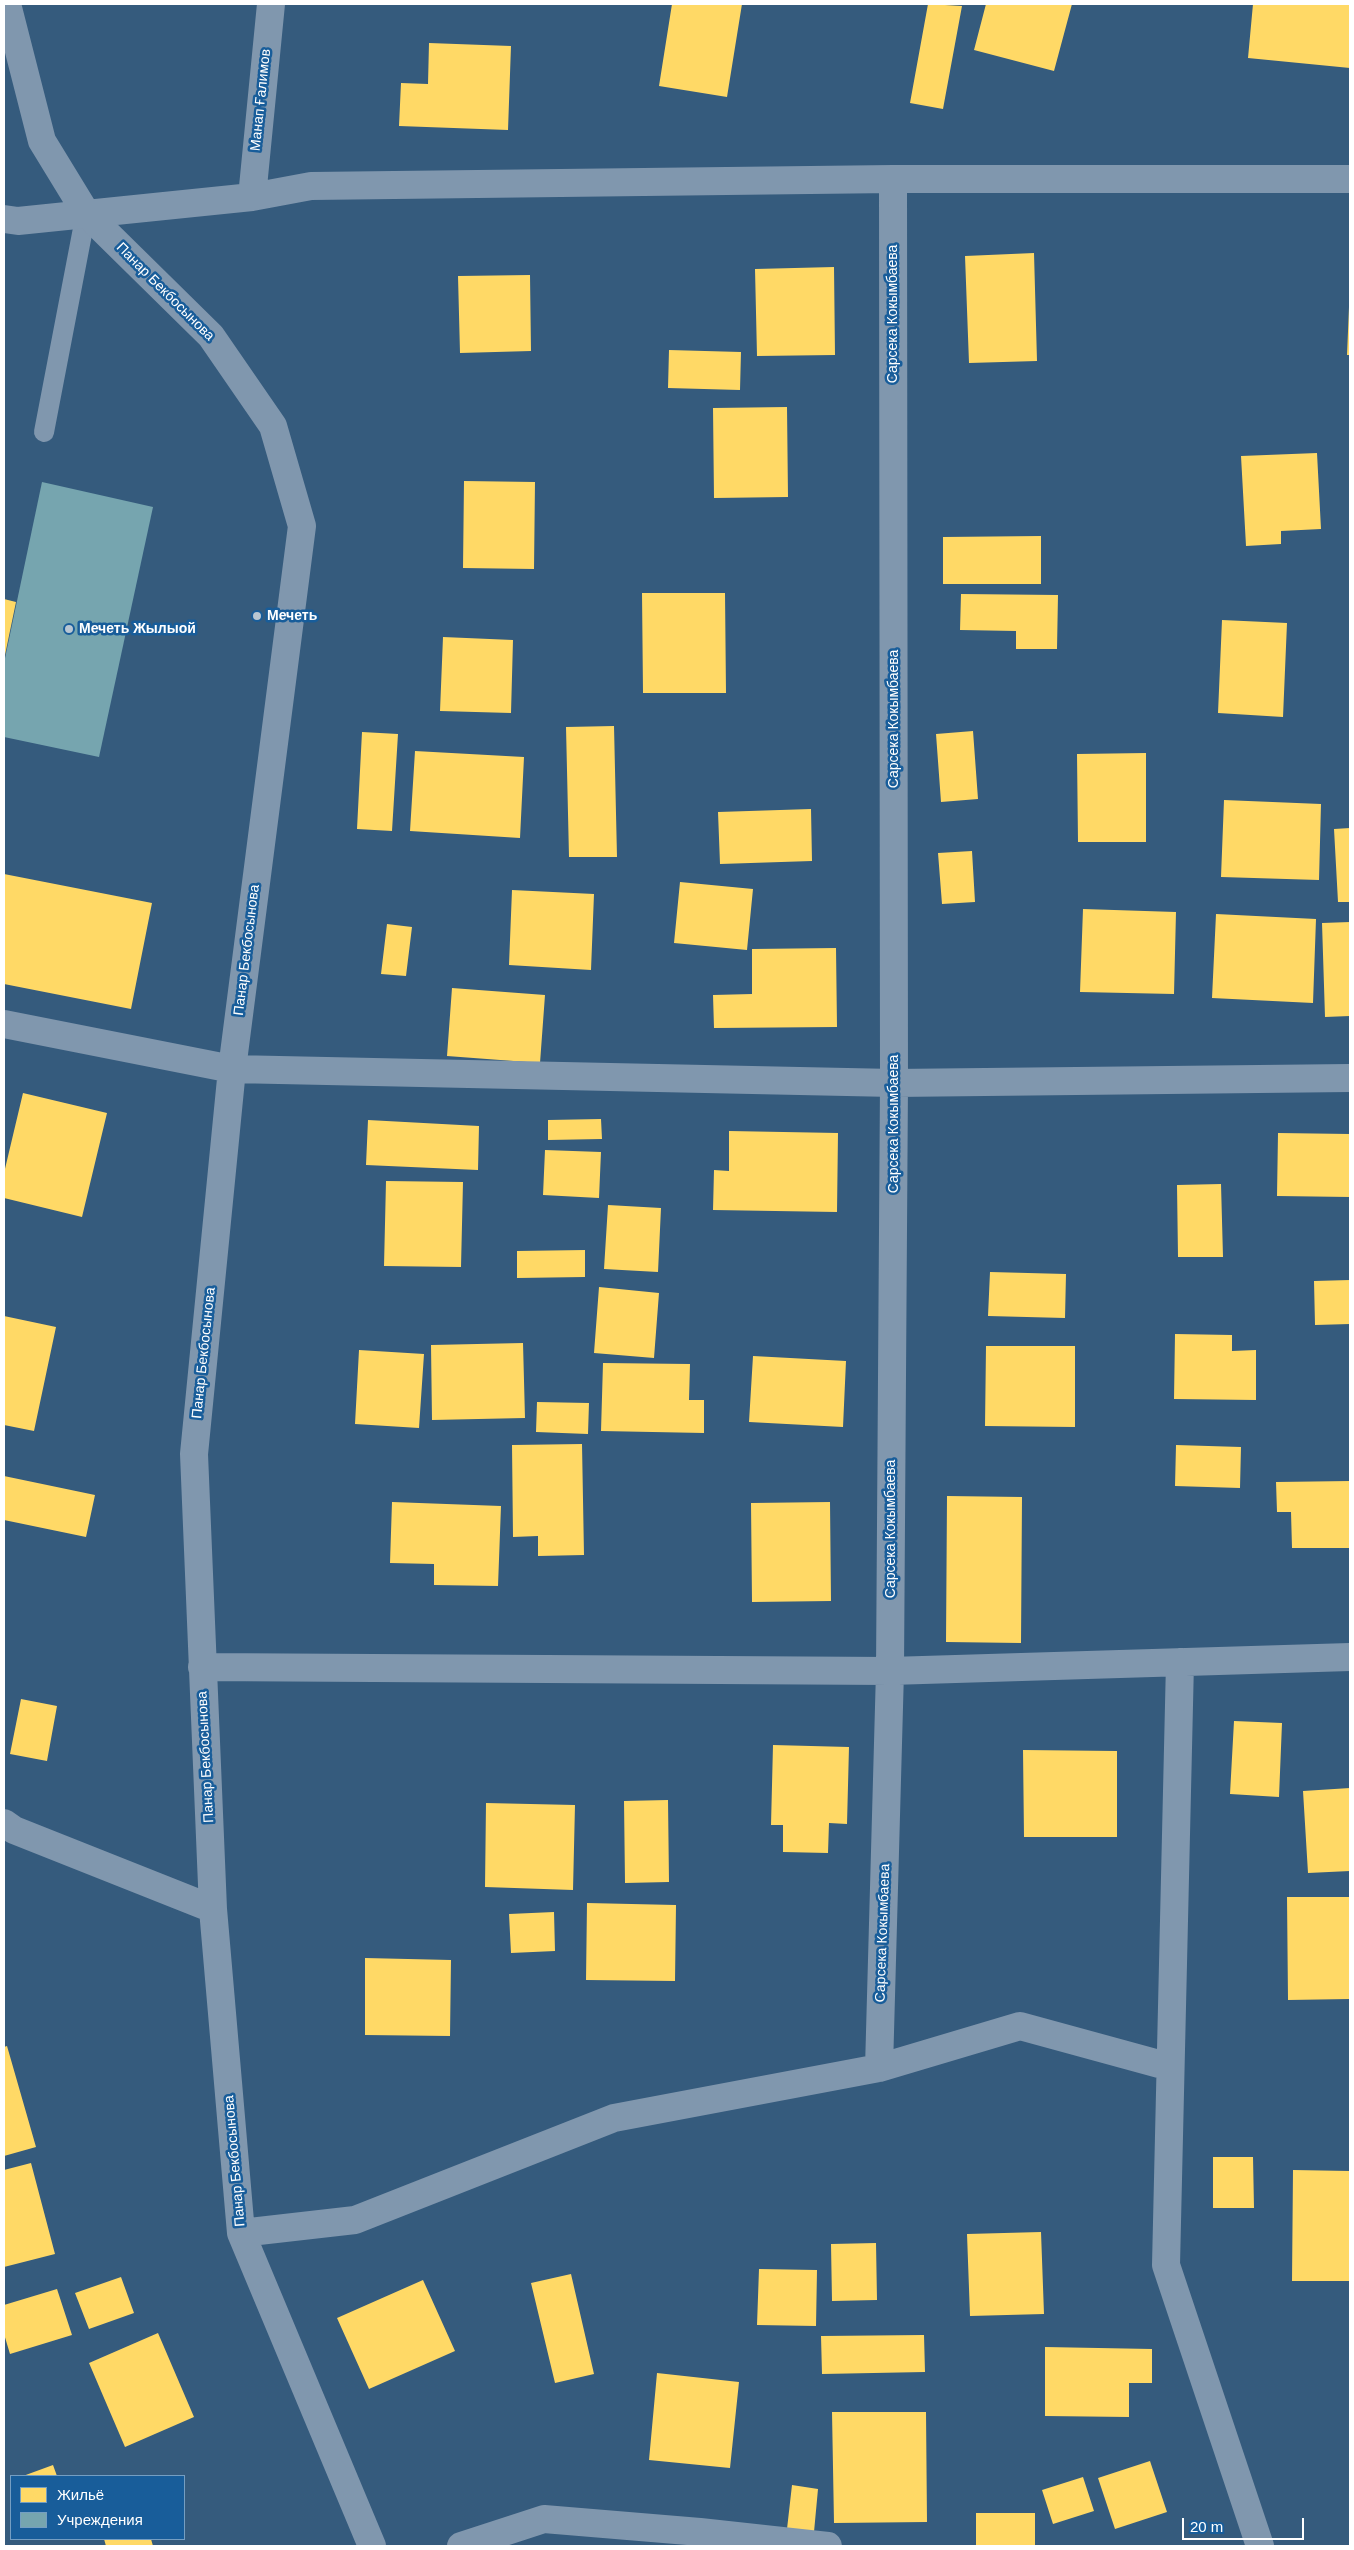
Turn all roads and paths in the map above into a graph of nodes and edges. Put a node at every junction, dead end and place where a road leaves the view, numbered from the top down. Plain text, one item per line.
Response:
1 (7, 4) edge
2 (271, 4) edge
3 (893, 179) junction
4 (1350, 179) edge
5 (252, 197) junction
6 (86, 213) junction
7 (4, 220) edge
8 (44, 432) dead end
9 (4, 1024) edge
10 (232, 1069) junction
11 (1350, 1078) edge
12 (894, 1083) junction
13 (1350, 1657) edge
14 (1180, 1662) junction
15 (202, 1667) junction
16 (890, 1671) junction
17 (4, 1823) edge
18 (214, 1909) junction
19 (1170, 2067) junction
20 (879, 2068) junction
21 (241, 2233) junction
22 (372, 2546) edge
23 (462, 2546) edge
24 (828, 2546) edge
25 (1260, 2546) edge

1 - 6 street, Панар Бекбосынова
2 - 5 street, Манап Ғалимов
3 - 4 street
3 - 5 street
3 - 12 street, Сарсека Кокымбаева
5 - 6 street
6 - 7 street
6 - 8 lane
6 - 10 street, Панар Бекбосынова
9 - 10 street
10 - 12 street
10 - 15 street, Панар Бекбосынова
11 - 12 street
12 - 16 street, Сарсека Кокымбаева
13 - 14 street
14 - 16 street
14 - 19 street
15 - 16 street
15 - 18 street, Панар Бекбосынова
16 - 20 street, Сарсека Кокымбаева
17 - 18 street
18 - 21 street, Панар Бекбосынова
19 - 20 street
19 - 25 street
20 - 21 street
21 - 22 street, Панар Бекбосынова
23 - 24 street

